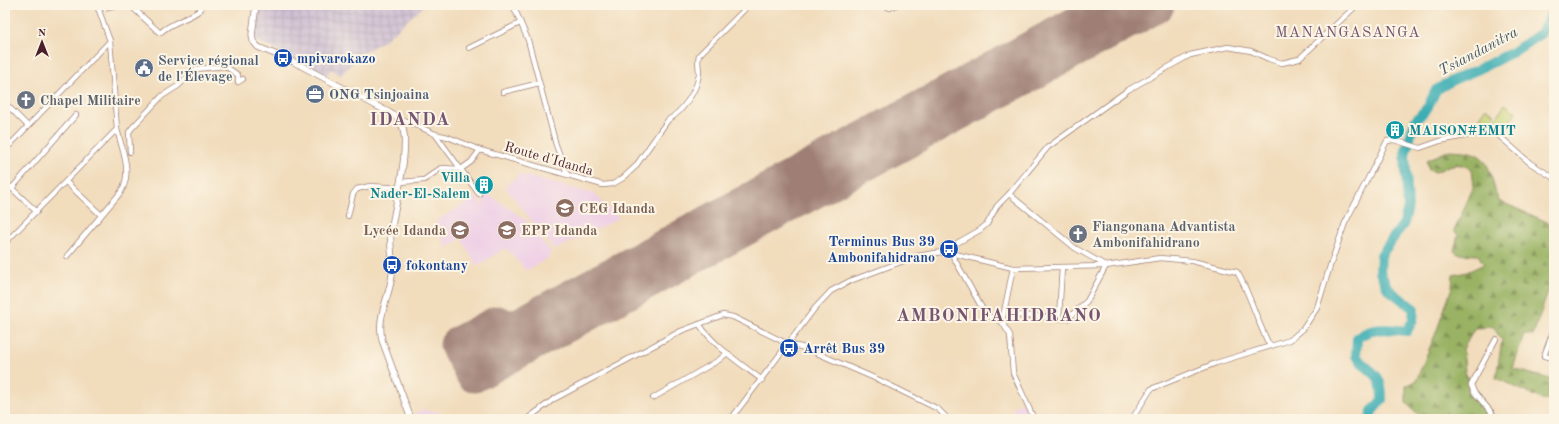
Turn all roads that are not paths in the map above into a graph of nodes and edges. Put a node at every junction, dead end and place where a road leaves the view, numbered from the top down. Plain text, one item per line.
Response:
1 (117, 5) edge
2 (130, 5) edge
3 (201, 5) edge
4 (256, 5) edge
5 (513, 5) edge
6 (747, 5) edge
7 (883, 5) edge
8 (896, 5) edge
9 (1357, 5) edge
10 (97, 7) edge
11 (520, 23) junction
12 (110, 41) junction
13 (469, 48) dead end
14 (243, 79) dead end
15 (539, 83) junction
16 (503, 92) dead end
17 (5, 103) edge
18 (76, 115) dead end
19 (400, 121) junction
20 (28, 126) junction
21 (118, 129) junction
22 (435, 134) junction
23 (5, 137) edge
24 (11, 144) junction
25 (5, 150) edge
26 (480, 150) junction
27 (130, 152) dead end
28 (461, 169) junction
29 (568, 174) junction
30 (1554, 178) edge
31 (5, 182) edge
32 (66, 182) junction
33 (401, 185) junction
34 (12, 188) junction
35 (479, 194) dead end
36 (1009, 194) junction
37 (37, 212) junction
38 (101, 215) junction
39 (348, 216) dead end
40 (5, 243) edge
41 (951, 253) junction
42 (67, 256) dead end
43 (1106, 266) junction
44 (1062, 267) junction
45 (1013, 268) junction
46 (1059, 318) junction
47 (1002, 322) junction
48 (699, 324) junction
49 (1554, 329) edge
50 (1496, 339) dead end
51 (788, 344) junction
52 (1270, 346) junction
53 (727, 354) junction
54 (1554, 358) edge
55 (762, 380) junction
56 (653, 398) dead end
57 (411, 419) edge
58 (527, 419) edge
59 (731, 419) edge
60 (948, 419) edge
61 (1034, 419) edge
62 (1132, 419) edge
63 (1488, 419) edge

1 - 10 street
2 - 3 street
4 - 19 street
5 - 11 street
6 - 29 street, Route d'Idanda
7 - 8 street
9 - 36 street
10 - 12 street
11 - 13 street
11 - 15 street
12 - 20 street
12 - 21 street
14 - 27 street
15 - 16 street
15 - 29 street
17 - 20 street
18 - 34 street
19 - 22 street, Route d'Idanda
19 - 33 street
20 - 24 street
21 - 32 street
21 - 38 street
22 - 26 street, Route d'Idanda
22 - 28 street
23 - 24 street
24 - 25 street
26 - 28 street
26 - 29 street, Route d'Idanda
28 - 33 street
28 - 35 street
30 - 52 street
31 - 34 street
32 - 37 street
32 - 38 street
33 - 39 street
33 - 57 street
34 - 37 street
36 - 41 street
36 - 43 street
37 - 40 street
38 - 42 street
41 - 45 street
41 - 47 street
41 - 51 street
43 - 44 street
43 - 46 street
43 - 52 street
44 - 45 street
44 - 46 street
45 - 47 street
46 - 47 street
47 - 61 street
48 - 51 street
48 - 53 street
48 - 58 street
49 - 54 street
50 - 63 street
51 - 55 street
51 - 60 street
52 - 62 street
53 - 55 street
53 - 56 street
55 - 59 street

